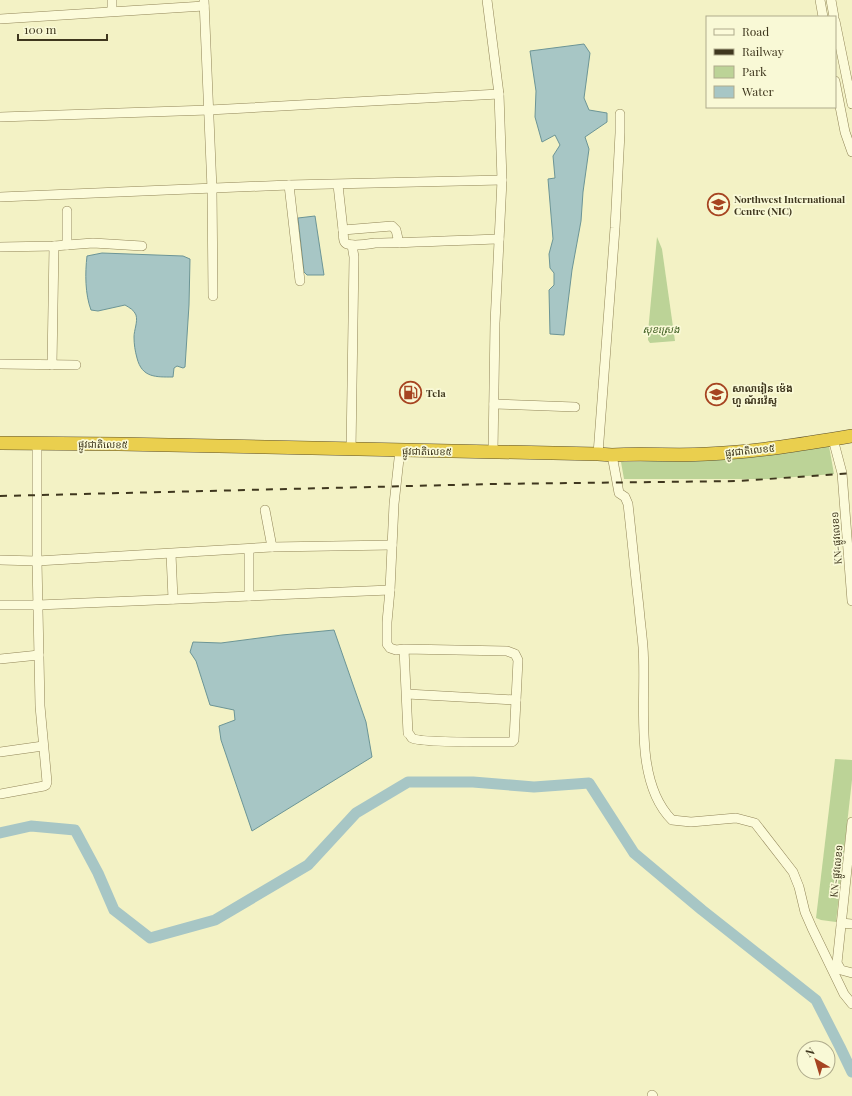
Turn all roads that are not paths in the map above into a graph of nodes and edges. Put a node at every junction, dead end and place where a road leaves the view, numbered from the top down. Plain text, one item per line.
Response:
1 (112, 0) edge
2 (487, 0) edge
3 (820, 0) edge
4 (831, 0) edge
5 (204, 3) edge
6 (112, 11) junction
7 (823, 16) edge
8 (834, 16) edge
9 (0, 19) edge
10 (836, 26) edge
11 (836, 86) edge
12 (499, 94) junction
13 (852, 104) edge
14 (209, 110) junction
15 (620, 114) dead end
16 (0, 117) edge
17 (852, 152) edge
18 (502, 180) junction
19 (289, 185) junction
20 (338, 185) junction
21 (212, 189) junction
22 (0, 197) edge
23 (67, 211) dead end
24 (343, 230) junction
25 (499, 239) junction
26 (399, 243) junction
27 (352, 244) junction
28 (67, 245) junction
29 (0, 246) edge
30 (54, 246) junction
31 (142, 246) dead end
32 (300, 281) dead end
33 (213, 296) dead end
34 (0, 364) edge
35 (76, 365) dead end
36 (52, 366) junction
37 (494, 404) junction
38 (575, 407) dead end
39 (852, 436) edge
40 (833, 439) junction
41 (0, 444) edge
42 (37, 444) junction
43 (351, 450) junction
44 (400, 450) junction
45 (493, 452) junction
46 (598, 454) junction
47 (612, 456) junction
48 (842, 475) junction
49 (852, 477) edge
50 (266, 510) dead end
51 (849, 516) edge
52 (392, 545) junction
53 (272, 547) junction
54 (249, 549) junction
55 (171, 554) junction
56 (0, 560) edge
57 (36, 560) junction
58 (390, 590) junction
59 (249, 596) junction
60 (173, 599) junction
61 (852, 601) edge
62 (0, 605) edge
63 (38, 605) junction
64 (404, 649) junction
65 (40, 655) junction
66 (0, 659) edge
67 (407, 694) junction
68 (516, 700) junction
69 (43, 746) junction
70 (0, 752) edge
71 (0, 794) edge
72 (852, 822) edge
73 (850, 872) edge
74 (841, 923) junction
75 (852, 924) edge
76 (852, 973) edge
77 (852, 1004) edge

1 - 6 street
2 - 12 street
3 - 7 street
4 - 8 street
5 - 6 street
5 - 14 street
6 - 9 street
10 - 13 street
11 - 17 street
12 - 14 street
12 - 18 street
14 - 16 street
14 - 21 street
15 - 46 street
18 - 20 street
18 - 25 street
19 - 20 street
19 - 21 street
19 - 32 street
20 - 24 street
21 - 22 street
21 - 33 street
23 - 28 street
24 - 26 street
24 - 27 street
25 - 26 street
25 - 37 street
26 - 27 street
27 - 43 street
28 - 30 street
28 - 31 street
29 - 30 street
30 - 36 street
34 - 36 street
35 - 36 street
37 - 38 street
37 - 45 street
39 - 40 highway, ផ្លូវជាតិលេខ៥
40 - 47 highway, ផ្លូវជាតិលេខ៥
40 - 48 street, KN-ផ្លូវលេខ១
41 - 42 highway, ផ្លូវជាតិលេខ៥
42 - 43 highway, ផ្លូវជាតិលេខ៥
42 - 57 street
43 - 44 highway, ផ្លូវជាតិលេខ៥
44 - 45 highway, ផ្លូវជាតិលេខ៥
44 - 52 street
45 - 46 highway, ផ្លូវជាតិលេខ៥
46 - 47 highway, ផ្លូវជាតិលេខ៥
47 - 77 street
48 - 49 street
48 - 51 street, KN-ផ្លូវលេខ១
50 - 53 street
51 - 61 street, KN-ផ្លូវលេខ១
52 - 53 street
52 - 58 street
53 - 54 street
54 - 55 street
54 - 59 street
55 - 57 street
55 - 60 street
56 - 57 street
57 - 63 street
58 - 59 street
58 - 64 street
59 - 60 street
60 - 63 street
62 - 63 street
63 - 65 street
64 - 67 street
64 - 68 street
65 - 66 street
65 - 69 street
67 - 68 street
67 - 68 street
69 - 70 street
69 - 71 street
72 - 73 street, KN-ផ្លូវលេខ១
73 - 74 street, KN-ផ្លូវលេខ១
74 - 75 street
74 - 76 street, KN-ផ្លូវលេខ១

